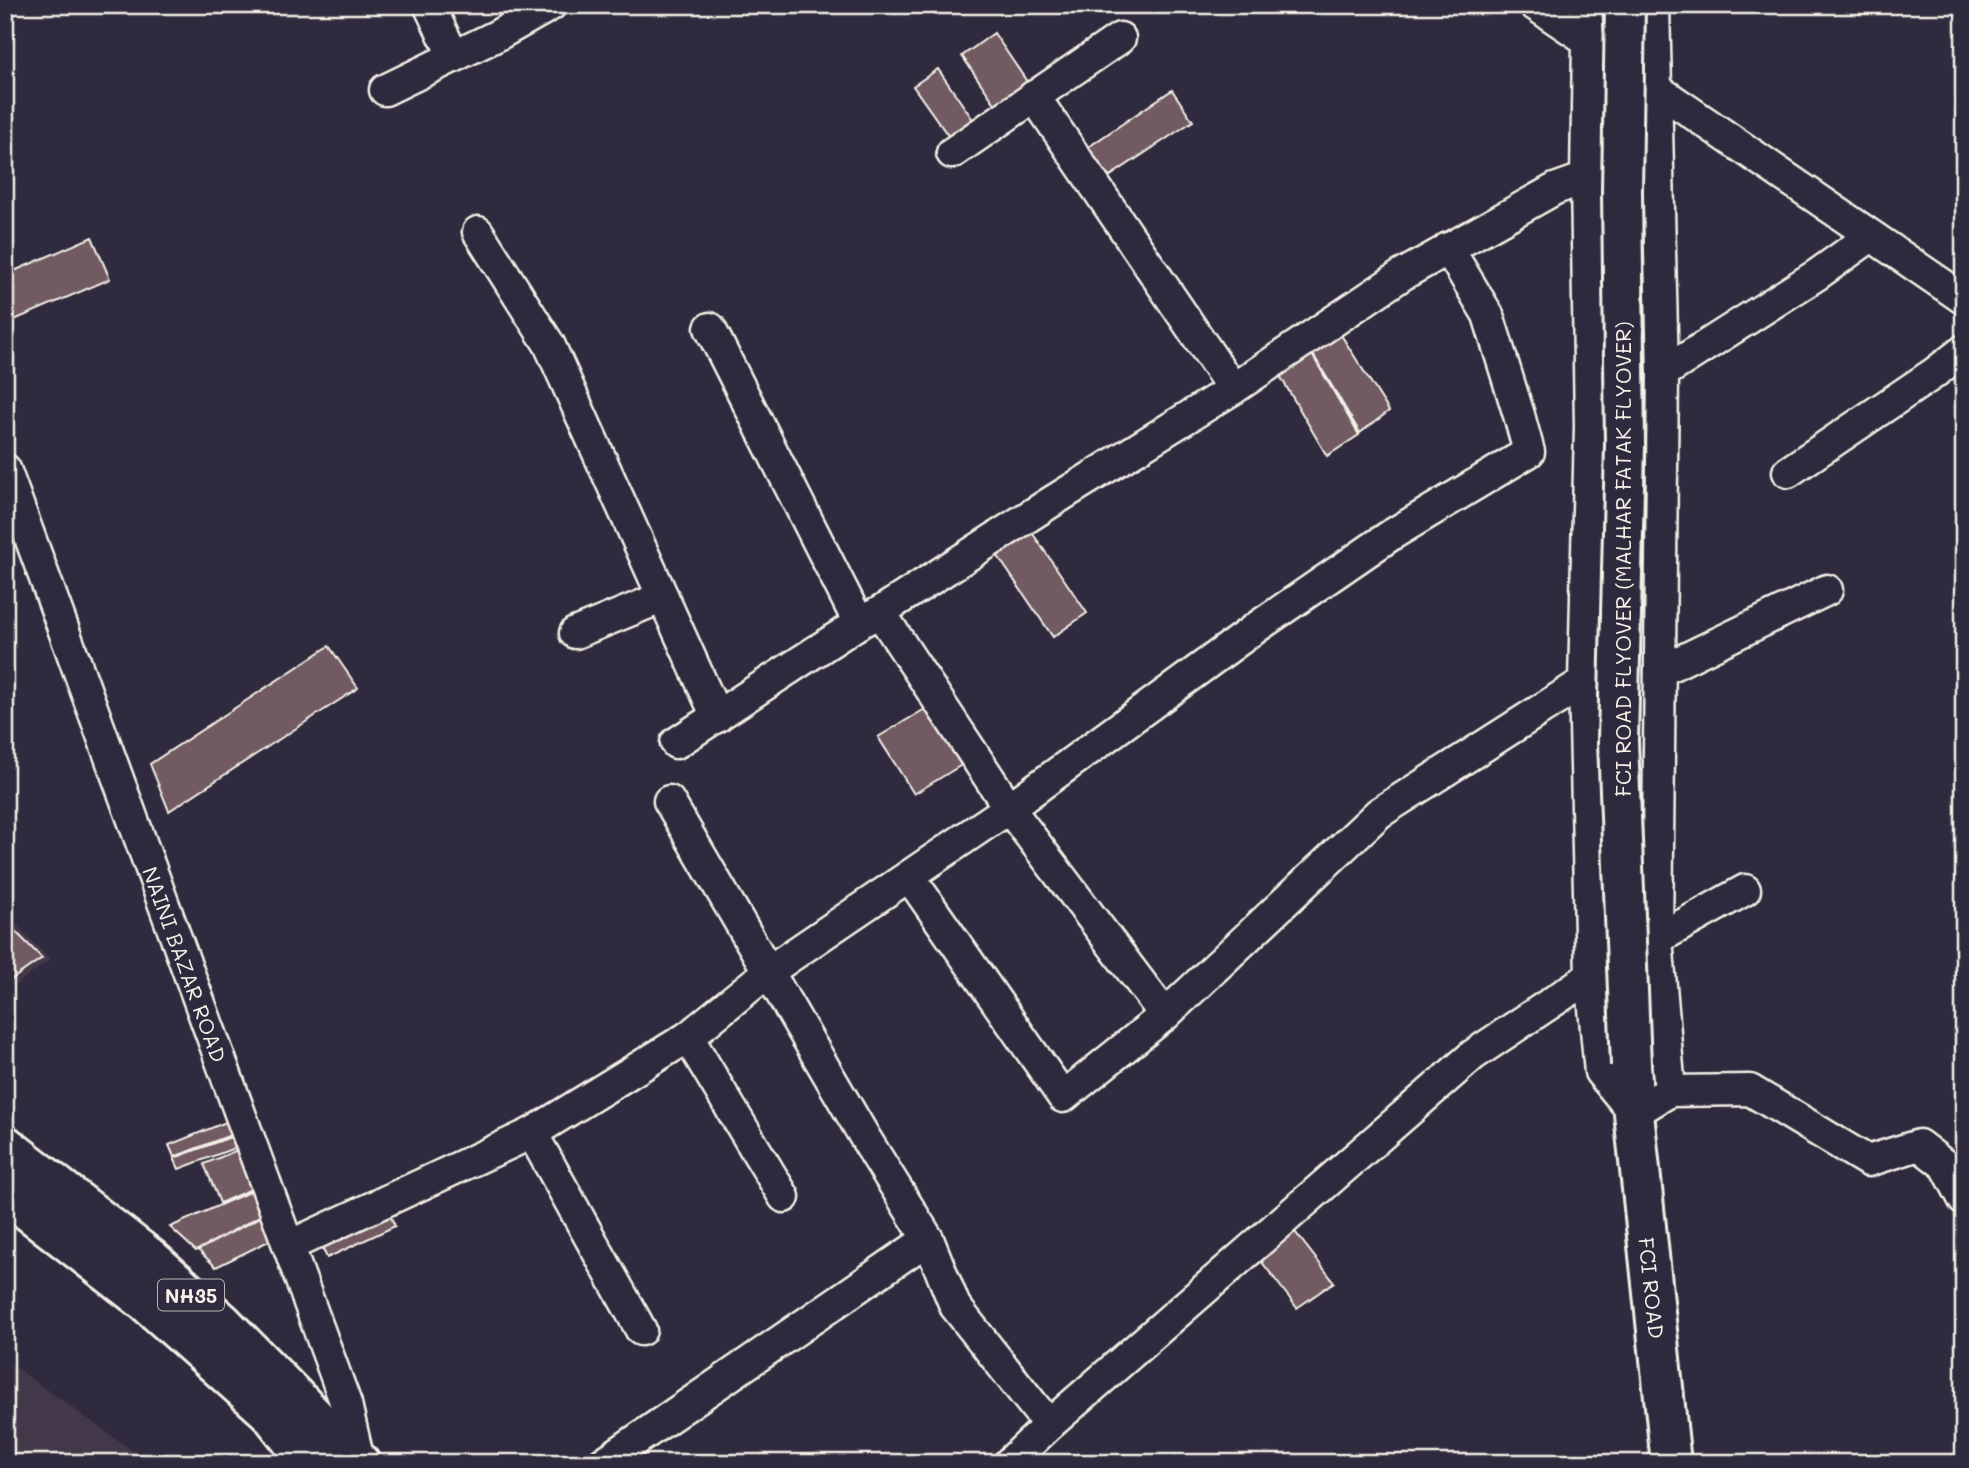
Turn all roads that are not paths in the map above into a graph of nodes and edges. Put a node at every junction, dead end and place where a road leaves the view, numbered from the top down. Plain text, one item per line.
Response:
1 (429, 5) edge
2 (551, 5) edge
3 (1535, 5) edge
4 (1586, 5) edge
5 (1625, 5) edge
6 (1654, 5) edge
7 (1120, 38) dead end
8 (1588, 41) junction
9 (454, 57) junction
10 (1657, 89) junction
11 (385, 90) dead end
12 (1034, 96) junction
13 (952, 153) dead end
14 (1586, 178) junction
15 (478, 232) dead end
16 (1871, 236) junction
17 (1448, 248) junction
18 (1964, 299) edge
19 (710, 328) dead end
20 (1964, 351) edge
21 (1663, 373) junction
22 (1233, 389) junction
23 (5, 469) edge
24 (1788, 472) dead end
25 (1828, 590) dead end
26 (663, 597) junction
27 (870, 617) junction
28 (575, 634) dead end
29 (1660, 671) junction
30 (1584, 682) junction
31 (717, 717) junction
32 (676, 743) dead end
33 (669, 801) dead end
34 (1009, 808) junction
35 (909, 876) junction
36 (1745, 890) dead end
37 (1657, 939) junction
38 (769, 971) junction
39 (1591, 976) junction
40 (1165, 1016) junction
41 (688, 1037) junction
42 (1670, 1091) junction
43 (1634, 1113) junction
44 (532, 1133) junction
45 (5, 1145) edge
46 (5, 1193) edge
47 (784, 1197) dead end
48 (1964, 1200) edge
49 (928, 1239) junction
50 (289, 1246) junction
51 (641, 1330) dead end
52 (1049, 1425) junction
53 (360, 1462) edge
54 (309, 1463) edge
55 (603, 1463) edge
56 (1009, 1463) edge
57 (1671, 1463) edge

1 - 9 street
2 - 9 street
3 - 8 street
4 - 8 street
5 - 43 main road, FCI ROAD FLYOVER (MALHAR FATAK FLYOVER), bridge
6 - 10 street
7 - 12 street
8 - 10 street
8 - 14 street
9 - 11 street
10 - 16 street
10 - 21 street
12 - 13 street
12 - 22 street
14 - 17 street
14 - 30 street
15 - 26 street
16 - 18 street
16 - 21 street
17 - 22 street
17 - 34 street
19 - 27 street
20 - 24 street
21 - 29 street
22 - 27 street
23 - 50 street, NAINI BAZAR ROAD
25 - 29 street
26 - 28 street
26 - 31 street
27 - 31 street
27 - 34 street
29 - 37 street
30 - 39 street
30 - 40 street
31 - 32 street
33 - 38 street
34 - 35 street
34 - 40 street
35 - 38 street
35 - 40 street
36 - 37 street
37 - 42 street
38 - 41 street
38 - 49 street
39 - 43 street
39 - 52 street
41 - 44 street
41 - 47 street
42 - 43 street
42 - 48 street
43 - 57 main road, FCI ROAD
44 - 50 street
44 - 51 street
45 - 53 main road, NH35
46 - 54 main road, NH35
49 - 52 street
49 - 55 street
50 - 53 street, NAINI BAZAR ROAD
52 - 56 street

